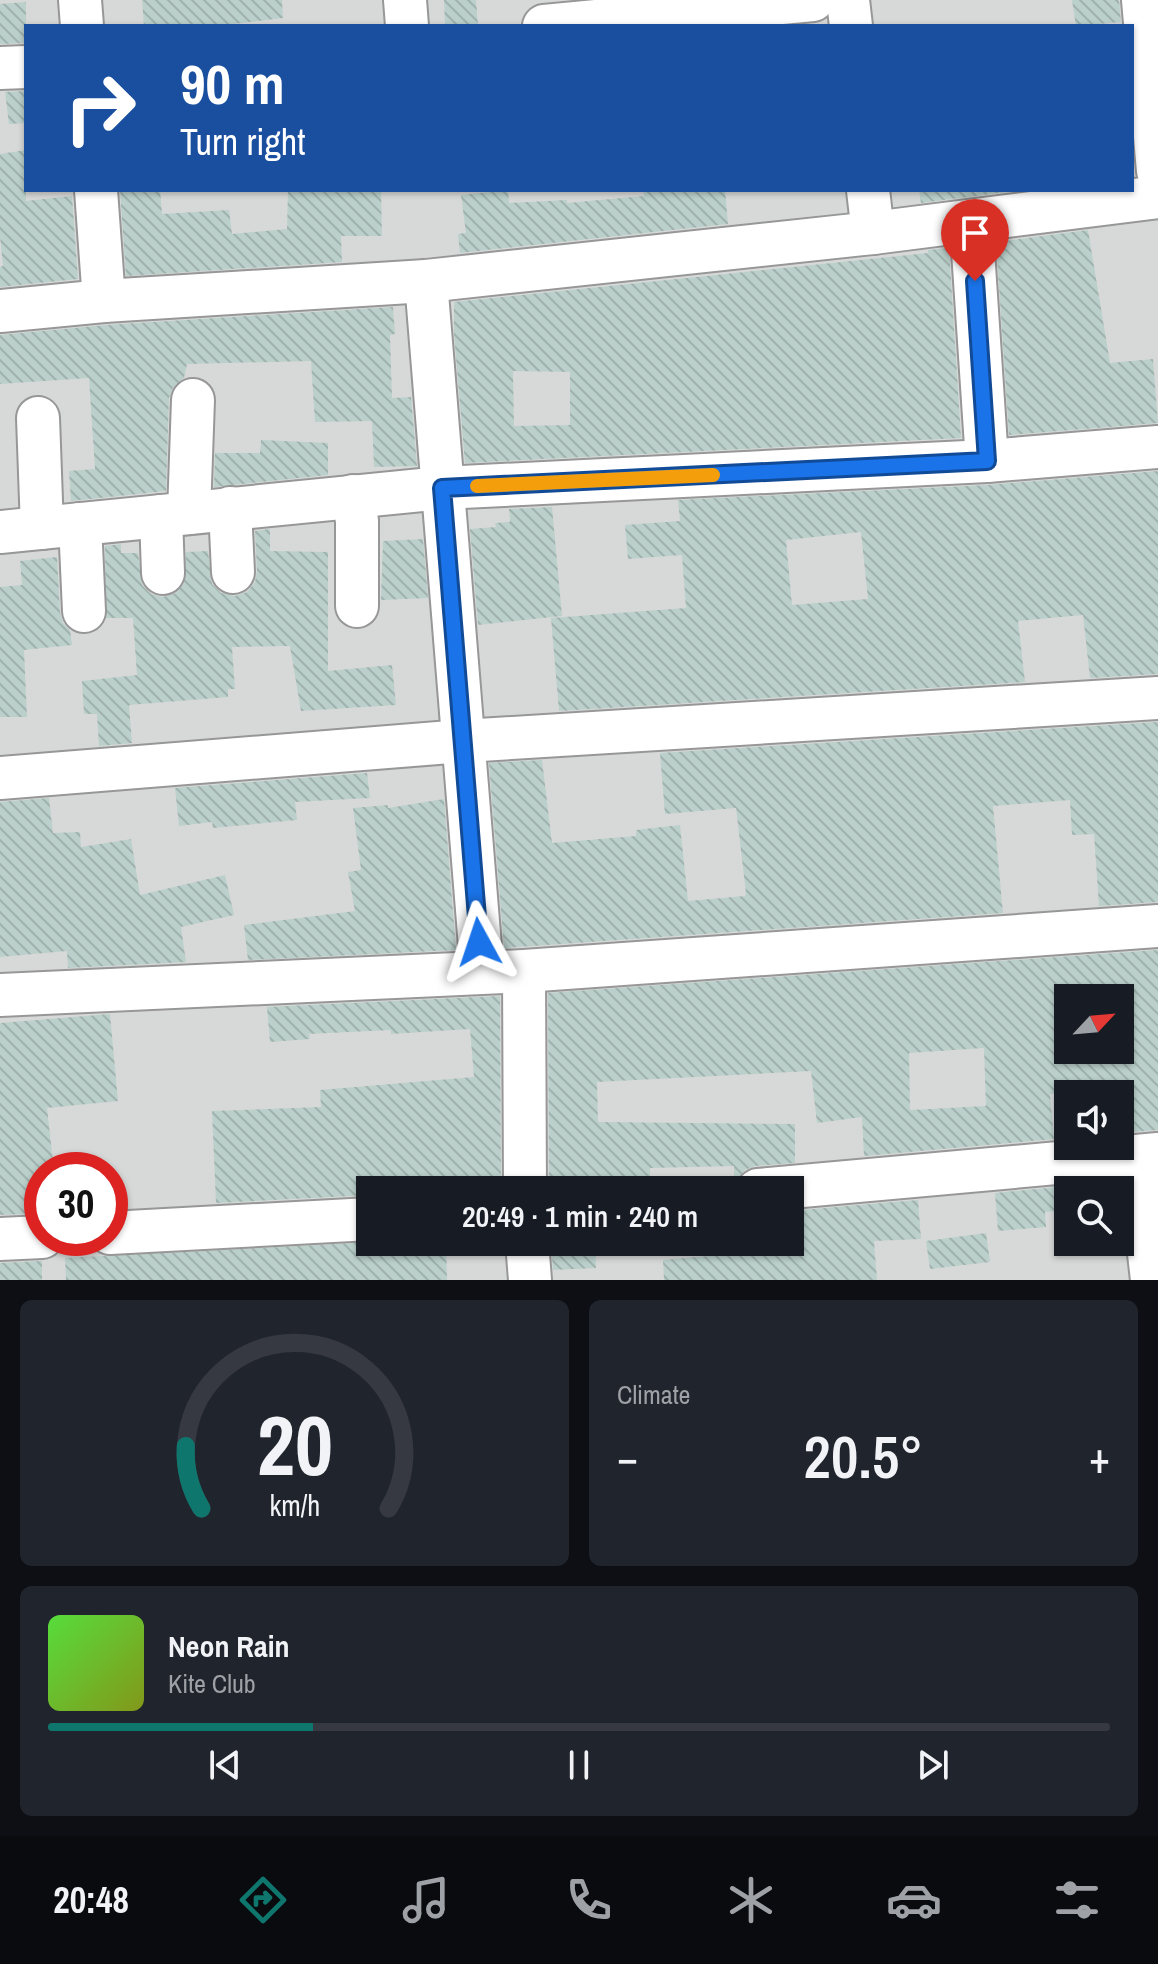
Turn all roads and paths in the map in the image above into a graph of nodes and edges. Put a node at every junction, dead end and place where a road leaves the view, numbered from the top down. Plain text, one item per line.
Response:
1 (80, 0) edge
2 (405, 0) edge
3 (813, 0) edge
4 (848, 0) edge
5 (1143, 0) edge
6 (82, 24) edge
7 (407, 24) edge
8 (565, 24) edge
9 (851, 24) edge
10 (1154, 58) edge
11 (24, 67) edge
12 (0, 68) edge
13 (1158, 171) edge
14 (96, 192) edge
15 (868, 192) edge
16 (1158, 197) edge
17 (971, 221) junction
18 (873, 233) junction
19 (426, 281) junction
20 (104, 301) junction
21 (0, 311) edge
22 (193, 400) dead end
23 (38, 418) dead end
24 (1158, 447) edge
25 (987, 461) junction
26 (442, 488) junction
27 (353, 496) junction
28 (230, 508) junction
29 (175, 514) junction
30 (61, 526) junction
31 (0, 532) edge
32 (233, 572) dead end
33 (163, 573) dead end
34 (357, 606) dead end
35 (84, 611) dead end
36 (1158, 698) edge
37 (463, 741) junction
38 (0, 778) edge
39 (1158, 926) edge
40 (482, 971) junction
41 (524, 971) junction
42 (0, 995) edge
43 (1148, 1155) edge
44 (525, 1176) edge
45 (804, 1186) edge
46 (356, 1220) edge
47 (128, 1232) edge
48 (24, 1238) edge
49 (0, 1239) edge
50 (528, 1256) edge
51 (1154, 1272) edge
52 (530, 1280) edge

1 - 6 street
2 - 7 street
3 - 8 street
4 - 9 street
5 - 10 street
10 - 13 street
11 - 12 street
14 - 20 street
15 - 18 street
16 - 17 street
17 - 18 street
17 - 25 street
18 - 19 street
19 - 20 street
19 - 26 street
20 - 21 street
22 - 29 street
23 - 30 street
24 - 25 street
25 - 26 street
26 - 27 street
26 - 37 street
27 - 28 street
27 - 34 street
28 - 29 street
28 - 32 street
29 - 30 street
29 - 33 street
30 - 31 street
30 - 35 street
36 - 37 street
37 - 38 street
37 - 40 street
39 - 41 street
40 - 41 street
40 - 42 street
41 - 44 street
43 - 45 street
43 - 51 street
46 - 47 street
48 - 49 street
50 - 52 street

